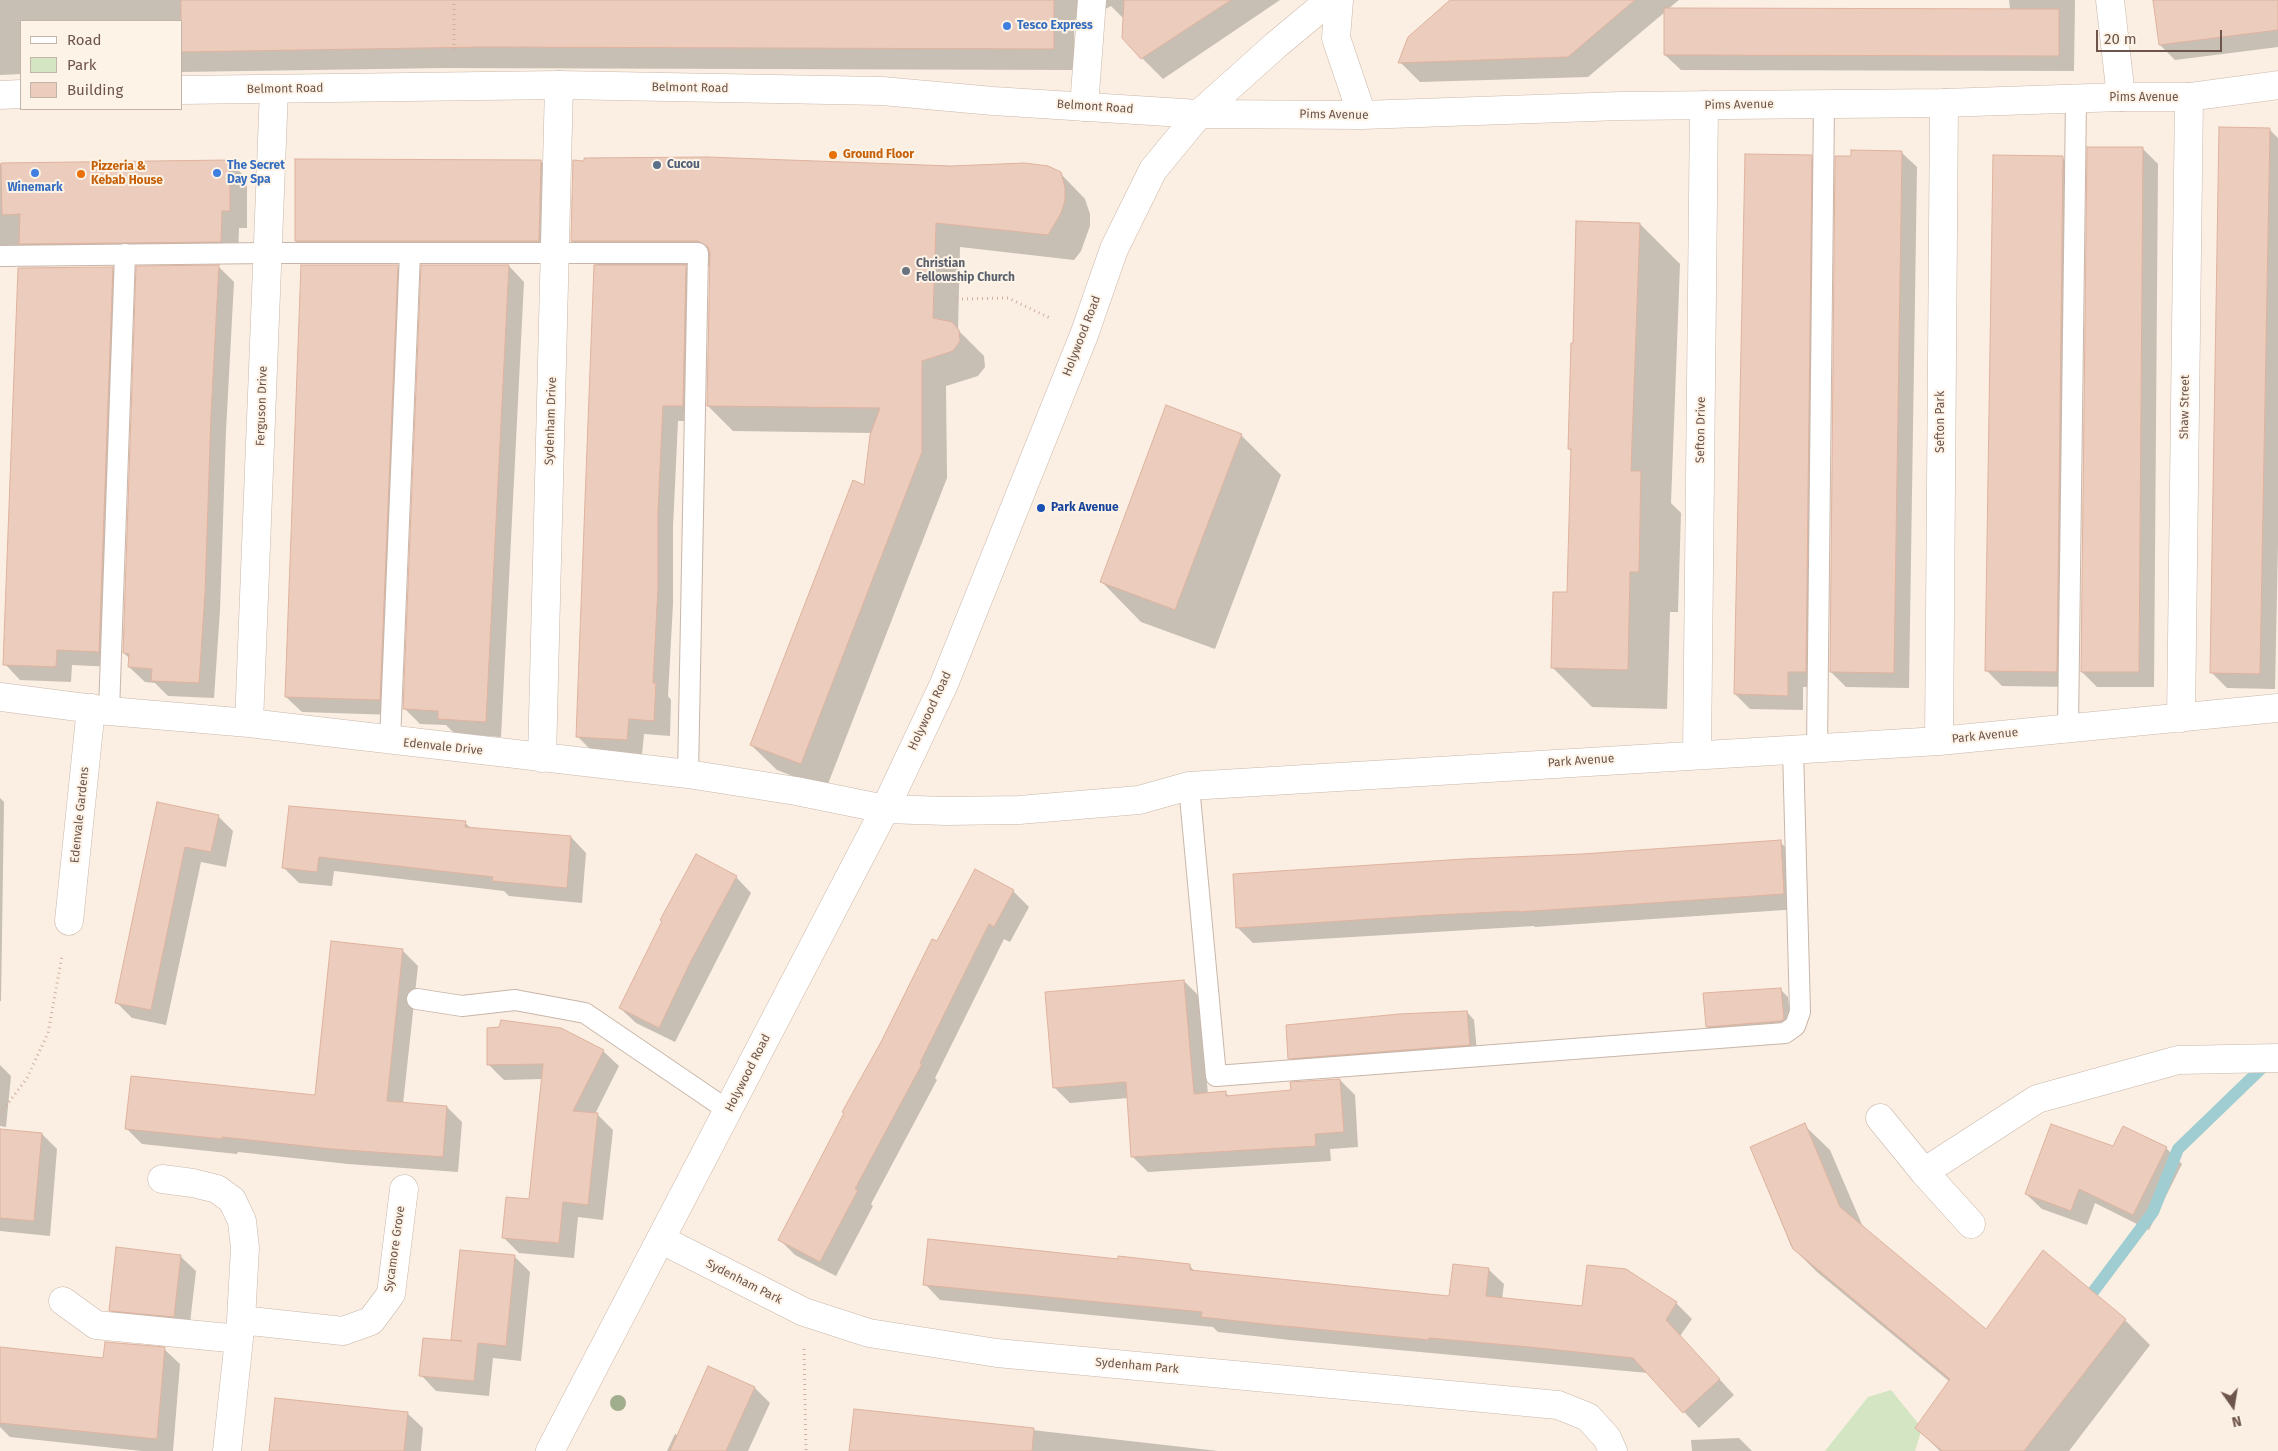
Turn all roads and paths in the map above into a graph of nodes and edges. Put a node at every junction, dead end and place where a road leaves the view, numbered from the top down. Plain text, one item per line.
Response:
1 (454, 0) edge
2 (1092, 0) edge
3 (1330, 0) edge
4 (1339, 0) edge
5 (2110, 0) edge
6 (559, 85) junction
7 (453, 86) junction
8 (2278, 86) edge
9 (182, 90) edge
10 (274, 90) junction
11 (20, 94) edge
12 (0, 95) edge
13 (2121, 97) junction
14 (2189, 97) junction
15 (2076, 99) junction
16 (1944, 103) junction
17 (1824, 104) junction
18 (1704, 105) junction
19 (1084, 107) junction
20 (1199, 114) junction
21 (1362, 116) junction
22 (268, 253) junction
23 (410, 253) junction
24 (556, 253) junction
25 (125, 254) junction
26 (0, 256) edge
27 (957, 299) dead end
28 (1084, 335) junction
29 (0, 697) edge
30 (2278, 708) edge
31 (100, 709) junction
32 (2181, 718) junction
33 (249, 723) junction
34 (2068, 728) junction
35 (390, 740) junction
36 (1939, 741) junction
37 (1805, 748) junction
38 (1698, 754) junction
39 (542, 758) junction
40 (688, 774) junction
41 (1189, 786) junction
42 (885, 808) junction
43 (69, 921) joint
44 (417, 999) dead end
45 (2278, 1058) edge
46 (728, 1111) junction
47 (0, 1114) edge
48 (1880, 1118) dead end
49 (1924, 1172) junction
50 (162, 1179) dead end
51 (404, 1189) dead end
52 (1970, 1224) dead end
53 (662, 1240) junction
54 (63, 1301) dead end
55 (804, 1312) junction
56 (240, 1330) junction
57 (227, 1451) edge
58 (550, 1451) edge
59 (806, 1451) edge
60 (1613, 1451) edge

1 - 7 path
2 - 19 street
3 - 20 street, Holywood Road
4 - 21 street
5 - 13 street
6 - 7 street, Belmont Road
6 - 19 street, Belmont Road
6 - 24 street, Sydenham Drive
7 - 10 street, Belmont Road
8 - 14 street, Pims Avenue
9 - 10 street, Belmont Road
10 - 22 street, Ferguson Drive
11 - 12 street
13 - 14 street, Pims Avenue
13 - 15 street, Pims Avenue
14 - 32 street, Shaw Street
15 - 16 street, Pims Avenue
15 - 34 lane
16 - 17 street, Pims Avenue
16 - 36 street, Sefton Park
17 - 18 street, Pims Avenue
17 - 37 lane
18 - 21 street, Pims Avenue
18 - 38 street, Sefton Drive
19 - 20 street, Belmont Road
20 - 21 street, Pims Avenue
20 - 28 street, Holywood Road
22 - 23 lane
22 - 25 lane
22 - 33 street, Ferguson Drive
23 - 24 lane
23 - 35 lane
24 - 39 street, Sydenham Drive
24 - 40 lane
25 - 26 lane
25 - 31 lane
27 - 28 path
28 - 42 street, Holywood Road
29 - 31 street, Edenvale Drive
30 - 32 street, Park Avenue
31 - 33 street, Edenvale Drive
31 - 43 street, Edenvale Gardens
32 - 34 street, Park Avenue
33 - 35 street, Edenvale Drive
34 - 36 street, Park Avenue
35 - 39 street, Edenvale Drive
36 - 37 street, Park Avenue
37 - 38 street, Park Avenue
37 - 41 lane
38 - 41 street, Park Avenue
39 - 40 street, Edenvale Drive
40 - 42 street, Edenvale Drive
41 - 42 street, Park Avenue
42 - 46 street, Holywood Road
43 - 47 path
44 - 46 lane
45 - 49 street
46 - 53 street, Holywood Road
48 - 49 street
49 - 52 street
50 - 56 street
51 - 56 street, Sycamore Grove
53 - 55 street, Sydenham Park
53 - 58 street, Holywood Road
54 - 56 street, Sycamore Grove
55 - 59 path
55 - 60 street, Sydenham Park
56 - 57 street

